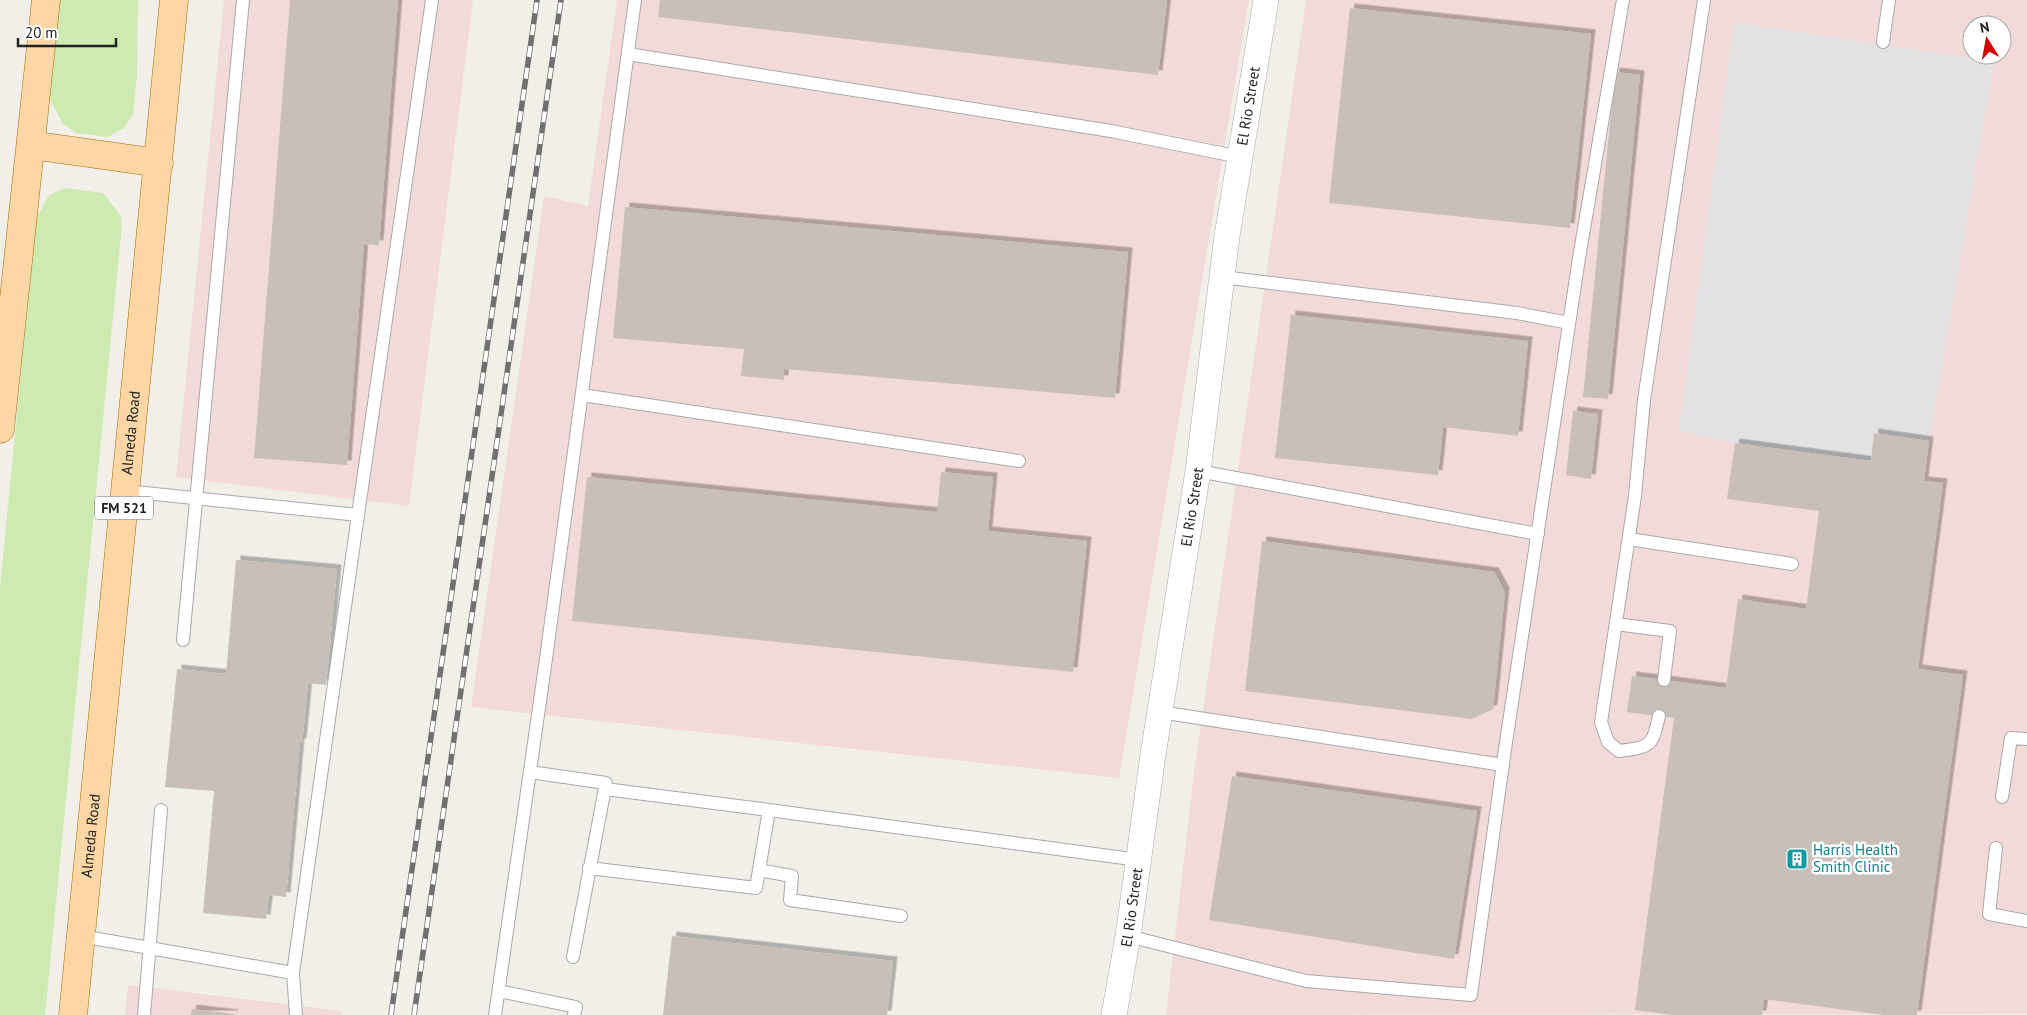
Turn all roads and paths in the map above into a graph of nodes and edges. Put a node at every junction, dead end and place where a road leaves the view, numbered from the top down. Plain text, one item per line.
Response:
1 (46, 0) edge
2 (174, 0) edge
3 (242, 0) edge
4 (432, 0) edge
5 (635, 0) edge
6 (1266, 0) edge
7 (1623, 0) edge
8 (1704, 0) edge
9 (1889, 0) edge
10 (1883, 42) dead end
11 (628, 54) junction
12 (32, 144) junction
13 (1240, 157) junction
14 (159, 163) junction
15 (1222, 277) junction
16 (8, 278) edge
17 (1570, 324) junction
18 (582, 395) junction
19 (0, 429) edge
20 (1019, 461) dead end
21 (1198, 471) junction
22 (126, 492) junction
23 (196, 499) junction
24 (358, 515) junction
25 (1538, 534) junction
26 (1629, 539) junction
27 (1792, 564) dead end
28 (1616, 624) junction
29 (182, 640) dead end
30 (1664, 680) dead end
31 (1160, 712) junction
32 (1659, 716) dead end
33 (2027, 739) edge
34 (1503, 765) junction
35 (530, 772) junction
36 (605, 789) junction
37 (2002, 797) dead end
38 (161, 810) dead end
39 (769, 810) junction
40 (1996, 848) dead end
41 (1138, 860) junction
42 (588, 868) junction
43 (759, 870) junction
44 (901, 916) dead end
45 (2027, 921) edge
46 (81, 936) junction
47 (1128, 936) junction
48 (148, 948) junction
49 (573, 957) dead end
50 (293, 973) junction
51 (499, 991) junction
52 (73, 1015) edge
53 (144, 1015) edge
54 (296, 1015) edge
55 (495, 1015) edge
56 (574, 1015) edge
57 (1114, 1015) edge

1 - 12 main road
2 - 14 main road, Almeda Road / FM 521
3 - 23 lane
4 - 24 lane
5 - 11 lane
6 - 13 street, El Rio Street
7 - 17 lane
8 - 26 lane
9 - 10 lane
11 - 13 lane
11 - 18 lane
12 - 14 main road
12 - 16 main road
13 - 15 street, El Rio Street
14 - 22 main road, Almeda Road / FM 521
15 - 17 lane
15 - 21 street, El Rio Street
16 - 19 main road
17 - 25 lane
18 - 20 lane
18 - 35 lane
21 - 25 lane
21 - 31 street, El Rio Street
22 - 23 lane
22 - 46 main road, Almeda Road / FM 521
23 - 24 lane
23 - 29 lane
24 - 50 lane
25 - 34 lane
26 - 27 lane
26 - 28 lane
28 - 30 lane
28 - 32 lane
31 - 34 lane
31 - 41 street, El Rio Street
33 - 37 lane
34 - 47 lane
35 - 36 lane
35 - 51 lane
36 - 39 lane
36 - 42 lane
38 - 48 lane
39 - 41 lane
39 - 43 lane
40 - 45 lane
41 - 47 street, El Rio Street
42 - 43 lane
42 - 49 lane
43 - 44 lane
46 - 48 lane
46 - 52 main road, Almeda Road / FM 521
47 - 57 street, El Rio Street
48 - 50 lane
48 - 53 lane
50 - 54 lane
51 - 55 lane
51 - 56 lane

